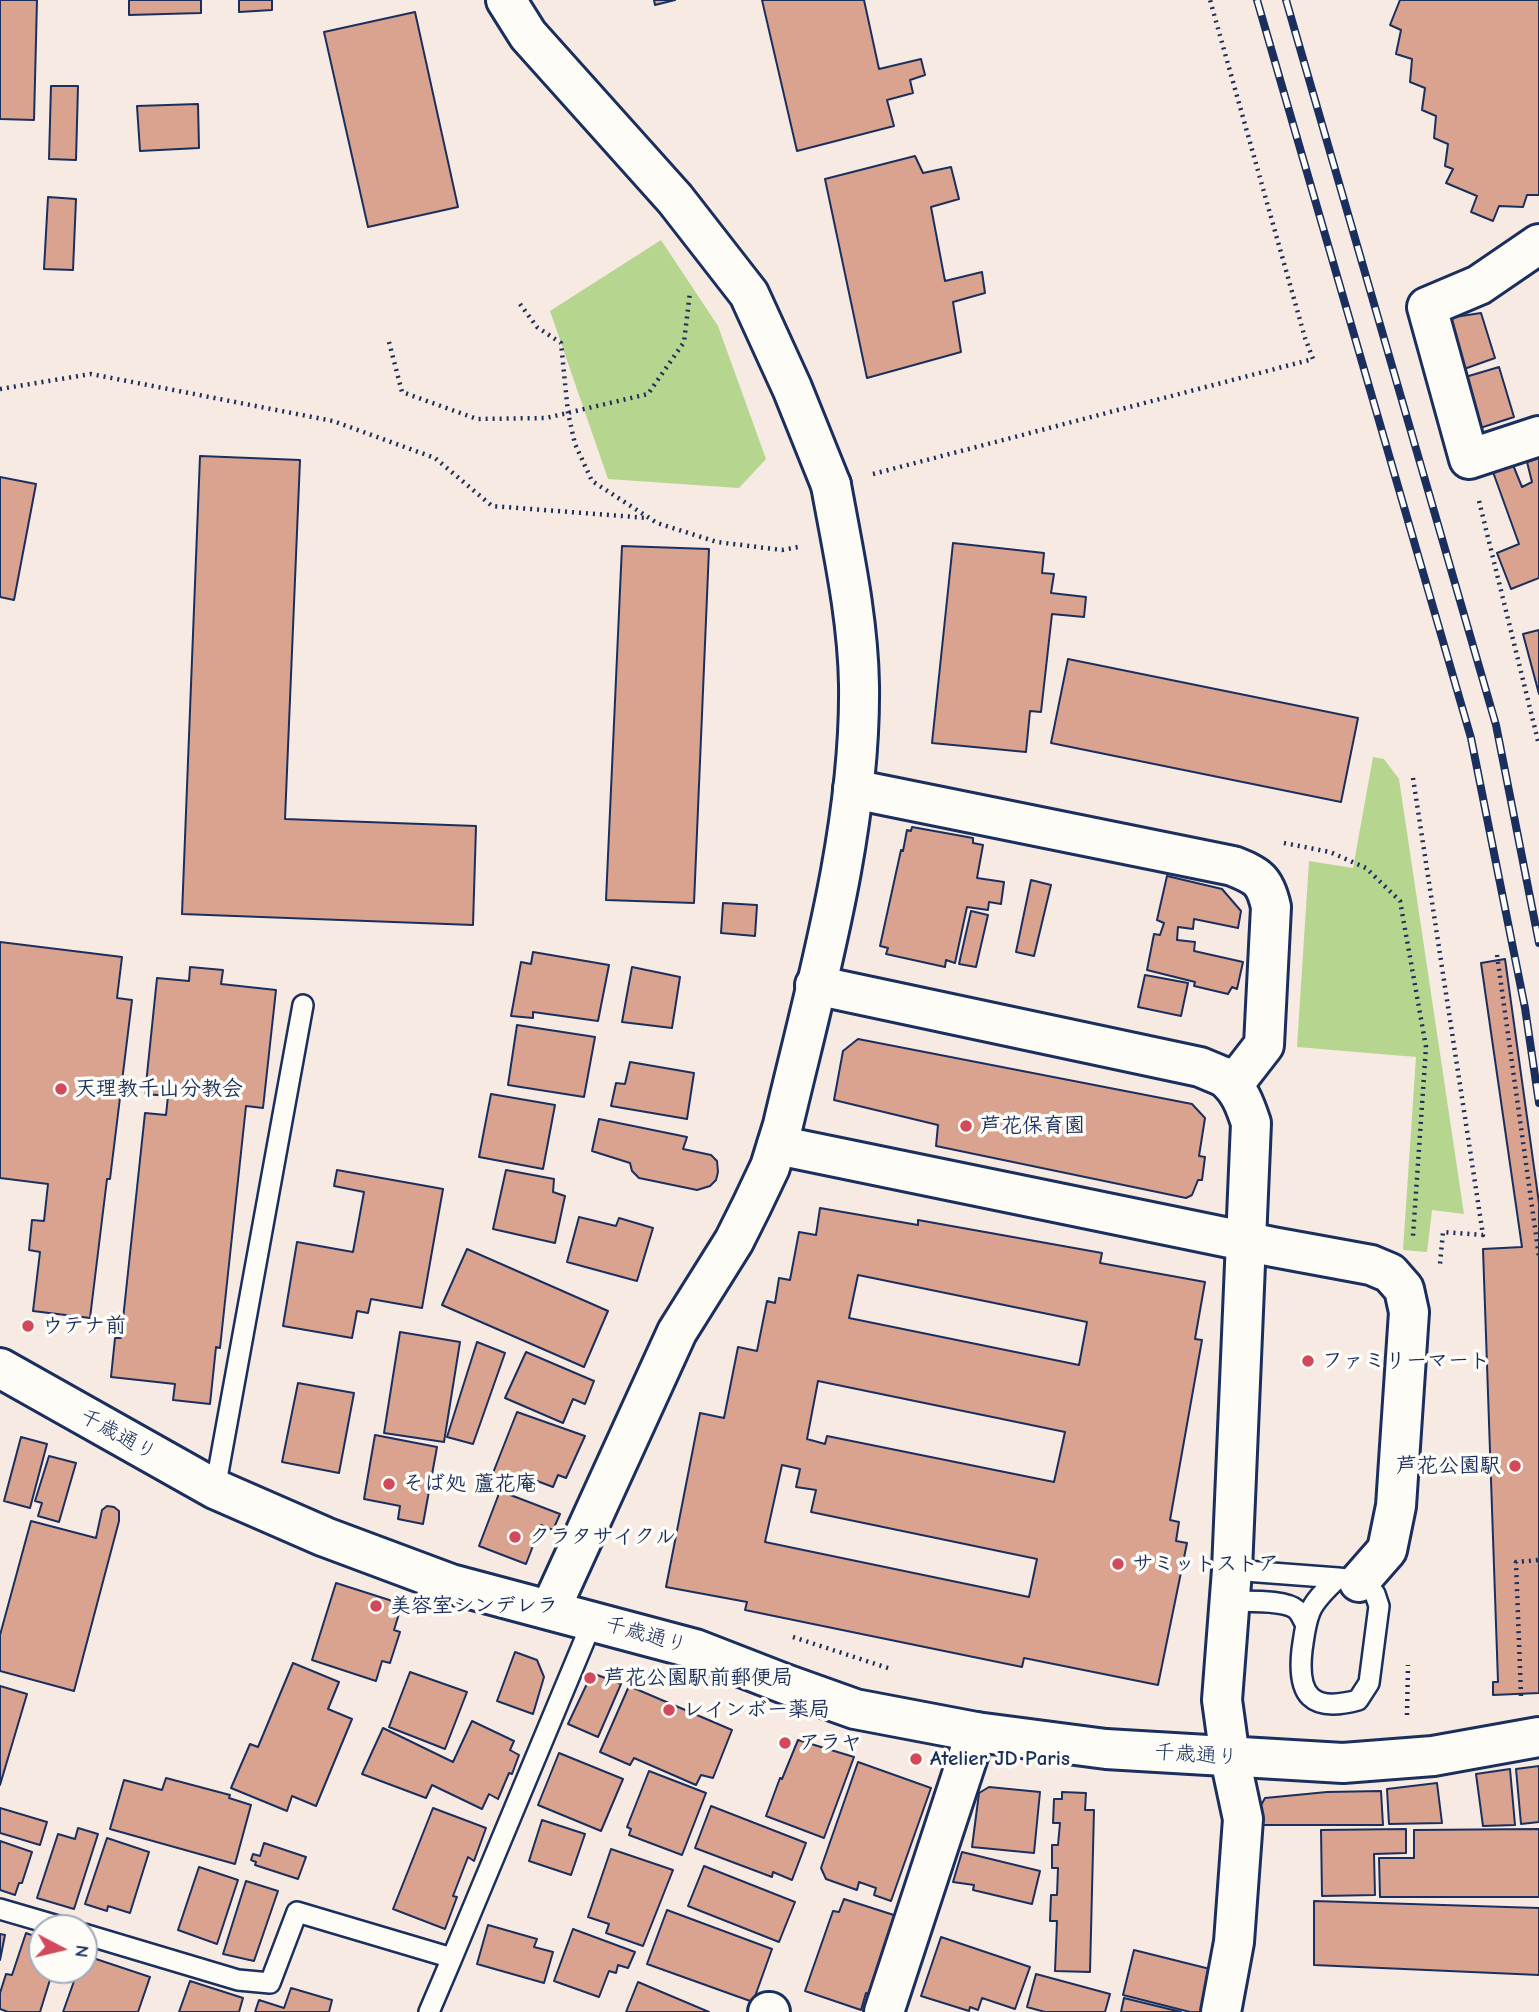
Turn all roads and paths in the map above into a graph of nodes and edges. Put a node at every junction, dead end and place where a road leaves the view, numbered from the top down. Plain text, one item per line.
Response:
1 (506, 0) edge
2 (1210, 0) edge
3 (707, 241) junction
4 (1539, 244) edge
5 (520, 304) dead end
6 (389, 342) dead end
7 (0, 389) edge
8 (568, 414) junction
9 (1539, 436) edge
10 (1469, 459) junction
11 (831, 485) junction
12 (648, 517) junction
13 (840, 538) junction
14 (1537, 731) edge
15 (1539, 745) edge
16 (1413, 778) dead end
17 (853, 789) junction
18 (1497, 955) dead end
19 (815, 985) junction
20 (303, 1004) dead end
21 (1229, 1081) junction
22 (777, 1145) junction
23 (1245, 1241) junction
24 (1539, 1257) edge
25 (1430, 1266) dead end
26 (0, 1368) edge
27 (215, 1489) junction
28 (1539, 1560) edge
29 (1349, 1580) junction
30 (1230, 1585) junction
31 (550, 1610) junction
32 (593, 1620) junction
33 (1306, 1625) junction
34 (785, 1635) dead end
35 (901, 1672) dead end
36 (1521, 1685) dead end
37 (976, 1732) junction
38 (1539, 1737) edge
39 (1230, 1758) junction
40 (0, 1909) edge
41 (28, 1917) edge
42 (98, 1938) edge
43 (452, 1958) junction
44 (429, 2012) edge
45 (884, 2012) edge
46 (1221, 2012) edge

1 - 3 street
2 - 11 path
3 - 8 path
3 - 11 street
4 - 10 street
5 - 8 path
6 - 8 path
7 - 12 path
8 - 12 path
9 - 10 street
10 - 14 path
11 - 13 street
12 - 13 path
13 - 17 street
14 - 15 path
16 - 25 path
17 - 19 street
17 - 21 street
18 - 24 path
19 - 21 street
19 - 22 street
20 - 27 lane
21 - 23 street
22 - 23 street
22 - 31 street
23 - 29 street
23 - 30 street
26 - 27 street, 千歳通り
27 - 31 street, 千歳通り
28 - 36 path
29 - 30 lane
29 - 33 lane
29 - 33 lane
30 - 33 lane
30 - 39 street
31 - 32 street, 千歳通り
32 - 37 street, 千歳通り
32 - 43 lane
34 - 35 path
37 - 39 street, 千歳通り
37 - 45 street
38 - 39 street, 千歳通り
39 - 46 street
40 - 41 lane
42 - 43 lane
43 - 44 lane

